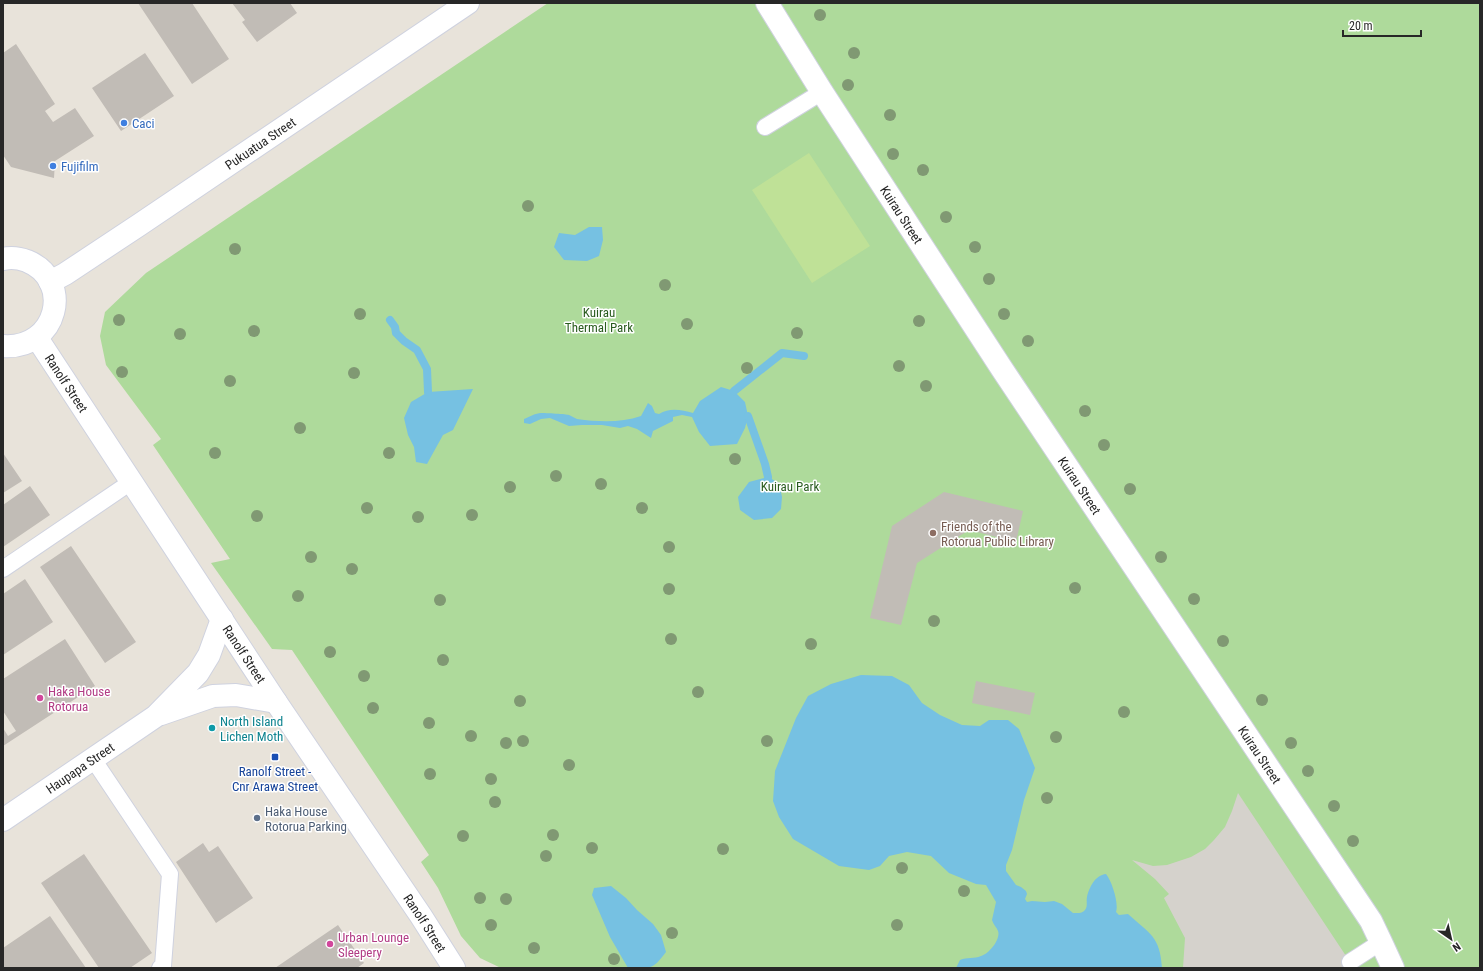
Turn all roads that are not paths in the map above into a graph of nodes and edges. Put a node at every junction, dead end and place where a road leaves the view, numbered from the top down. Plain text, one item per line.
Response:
1 (468, 3) edge
2 (767, 3) edge
3 (822, 92) junction
4 (765, 127) dead end
5 (3, 259) edge
6 (50, 282) junction
7 (36, 338) junction
8 (3, 346) edge
9 (131, 482) junction
10 (3, 569) edge
11 (222, 619) junction
12 (276, 702) junction
13 (156, 716) junction
14 (93, 759) junction
15 (4, 817) edge
16 (1382, 942) junction
17 (1350, 962) dead end
18 (160, 968) edge
19 (454, 968) edge
20 (1393, 968) edge

1 - 6 street, Pukuatua Street
2 - 3 street, Kuirau Street
3 - 4 lane
3 - 16 street, Kuirau Street
5 - 6 street
6 - 7 street
7 - 8 street
7 - 9 street, Ranolf Street
9 - 10 lane
9 - 11 street, Ranolf Street
11 - 12 street, Ranolf Street
11 - 13 street, Haupapa Street
12 - 13 street, Haupapa Street
12 - 19 street, Ranolf Street
13 - 14 street, Haupapa Street
14 - 15 street, Haupapa Street
14 - 18 lane
16 - 17 lane
16 - 20 street, Kuirau Street

